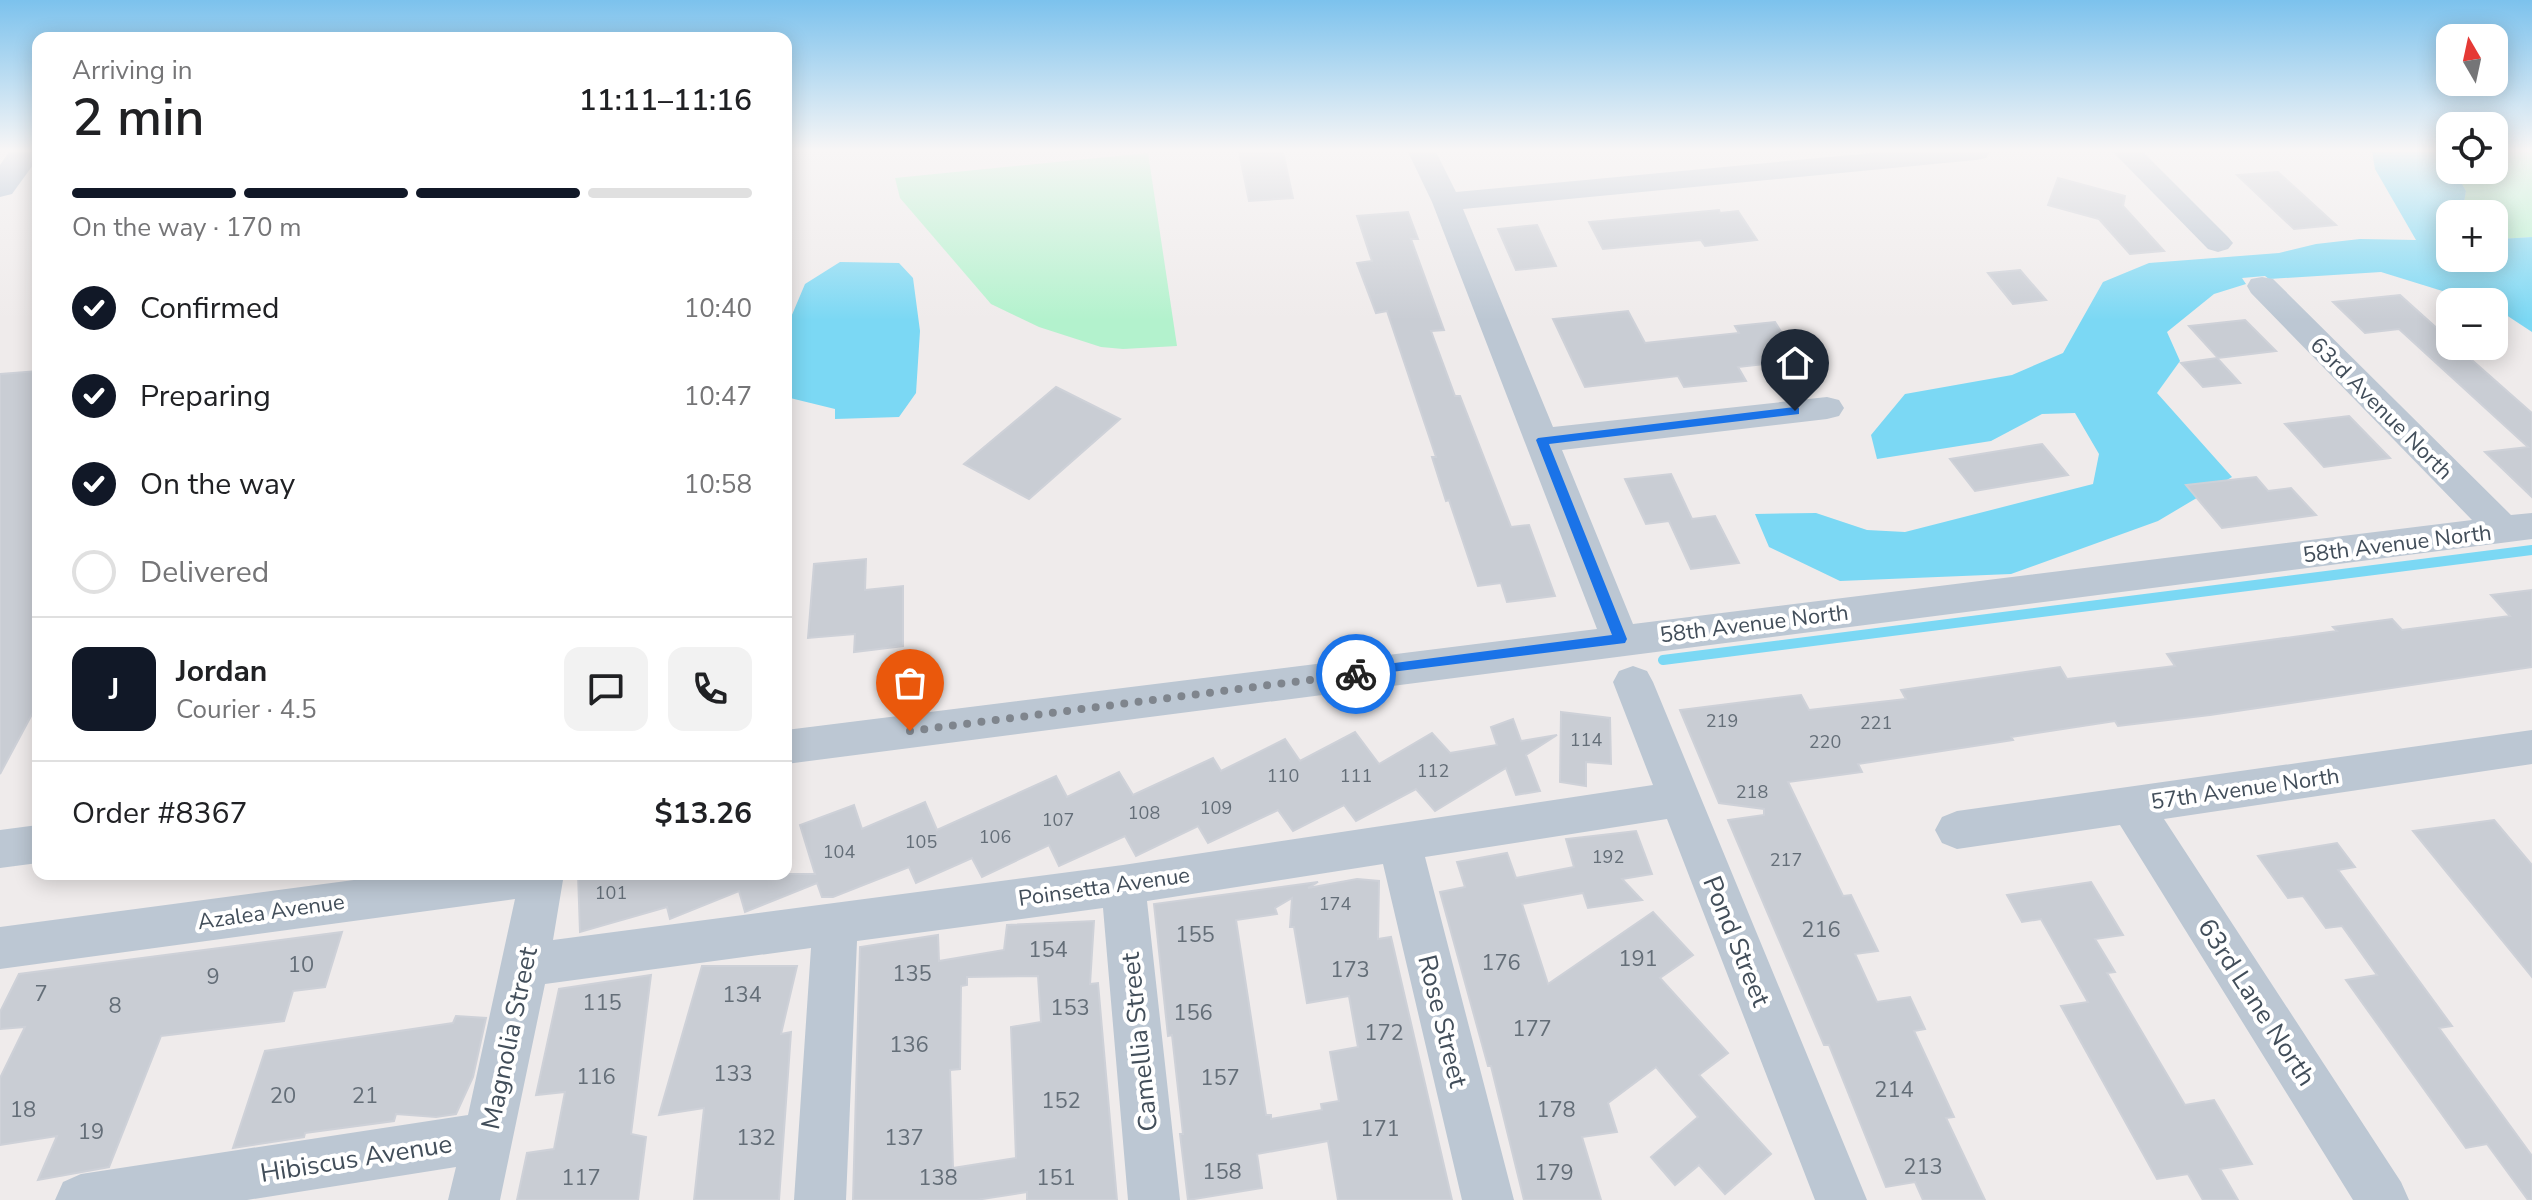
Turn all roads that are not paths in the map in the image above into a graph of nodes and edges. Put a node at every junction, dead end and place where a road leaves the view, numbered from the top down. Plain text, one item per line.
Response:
1 (1448, 208) edge
2 (2183, 208) edge
3 (2218, 243) dead end
4 (2262, 286) dead end
5 (1827, 408) dead end
6 (1542, 440) junction
7 (2518, 528) edge
8 (1620, 639) junction
9 (1633, 682) dead end
10 (792, 746) edge
11 (2527, 753) edge
12 (1680, 799) junction
13 (2131, 805) junction
14 (1957, 830) dead end
15 (1399, 841) junction
16 (32, 845) edge
17 (0, 849) edge
18 (505, 880) edge
19 (541, 880) edge
20 (1123, 885) junction
21 (835, 923) junction
22 (0, 948) edge
23 (526, 965) junction
24 (487, 1137) junction
25 (81, 1200) edge
26 (474, 1200) edge
27 (820, 1200) edge
28 (1154, 1200) edge
29 (1488, 1200) edge
30 (1841, 1200) edge
31 (2383, 1200) edge

1 - 6 street
2 - 3 street
4 - 7 street, 63rd Avenue North
5 - 6 street
6 - 8 street
7 - 8 street, 58th Avenue North
8 - 10 street, 58th Avenue North
9 - 12 street, Pond Street
11 - 13 street, 57th Avenue North
12 - 15 street, Poinsetta Avenue
12 - 30 street, Pond Street
13 - 14 street, 57th Avenue North
13 - 31 street, 63rd Lane North
15 - 20 street, Poinsetta Avenue
15 - 29 street, Rose Street
16 - 17 street
18 - 22 street, Azalea Avenue
19 - 23 street, Magnolia Street
20 - 21 street, Poinsetta Avenue
20 - 28 street, Camellia Street
21 - 23 street, Poinsetta Avenue
21 - 27 street
23 - 24 street, Magnolia Street
24 - 25 street, Hibiscus Avenue
24 - 26 street, Magnolia Street

